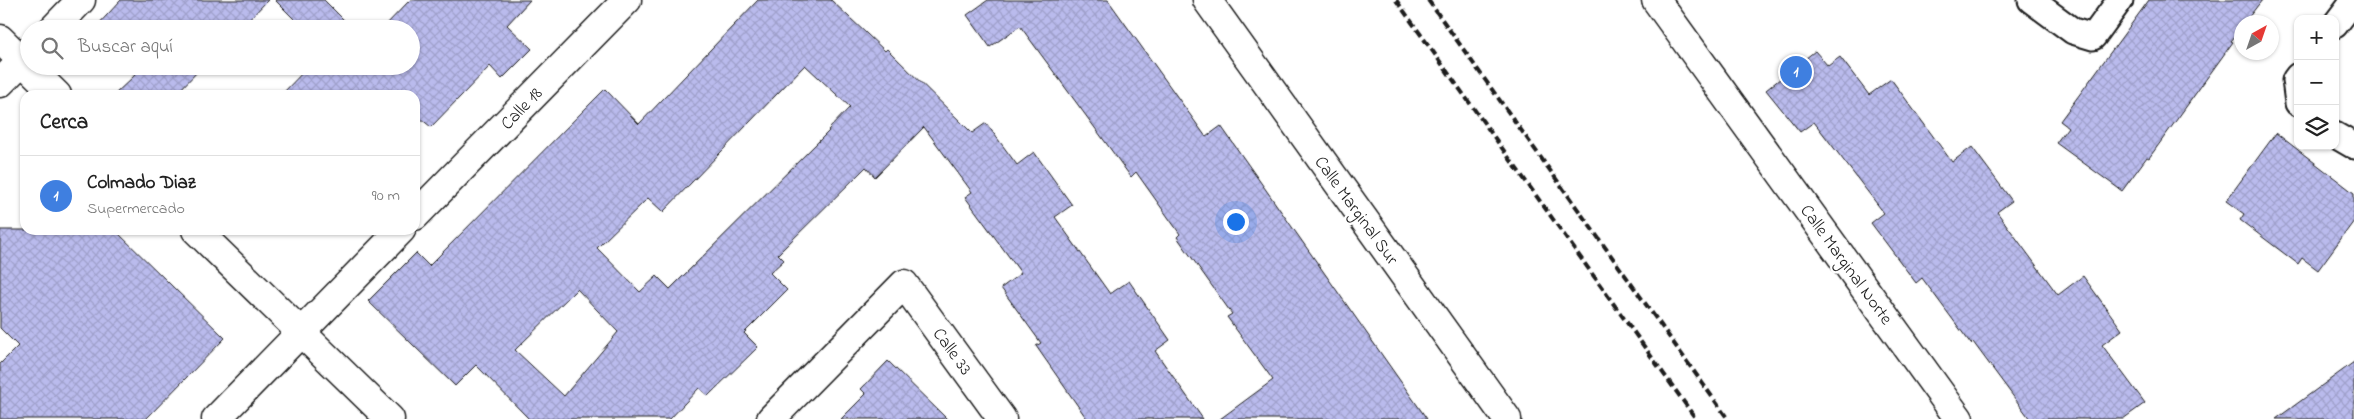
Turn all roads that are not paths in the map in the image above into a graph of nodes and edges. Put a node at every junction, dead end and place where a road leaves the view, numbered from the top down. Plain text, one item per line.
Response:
1 (81, 0) edge
2 (627, 0) edge
3 (1207, 0) edge
4 (1656, 0) edge
5 (2031, 0) edge
6 (2120, 0) edge
7 (2354, 0) edge
8 (62, 20) edge
9 (2339, 20) edge
10 (0, 39) edge
11 (20, 53) edge
12 (20, 62) edge
13 (41, 75) edge
14 (0, 83) edge
15 (54, 90) edge
16 (2339, 137) edge
17 (2354, 146) edge
18 (420, 211) edge
19 (201, 235) edge
20 (396, 235) edge
21 (301, 332) junction
22 (216, 419) edge
23 (390, 419) edge
24 (770, 419) edge
25 (1002, 419) edge
26 (1507, 419) edge
27 (1959, 419) edge

1 - 8 street
2 - 18 street, Calle 18
3 - 26 street, Calle Marginal Sur
4 - 27 street, Calle Marginal Norte
5 - 6 lane
7 - 9 lane
10 - 11 street
12 - 14 street
13 - 15 street
16 - 17 lane
19 - 21 street
20 - 21 street
21 - 22 street
21 - 23 street
24 - 25 street, Calle 33

